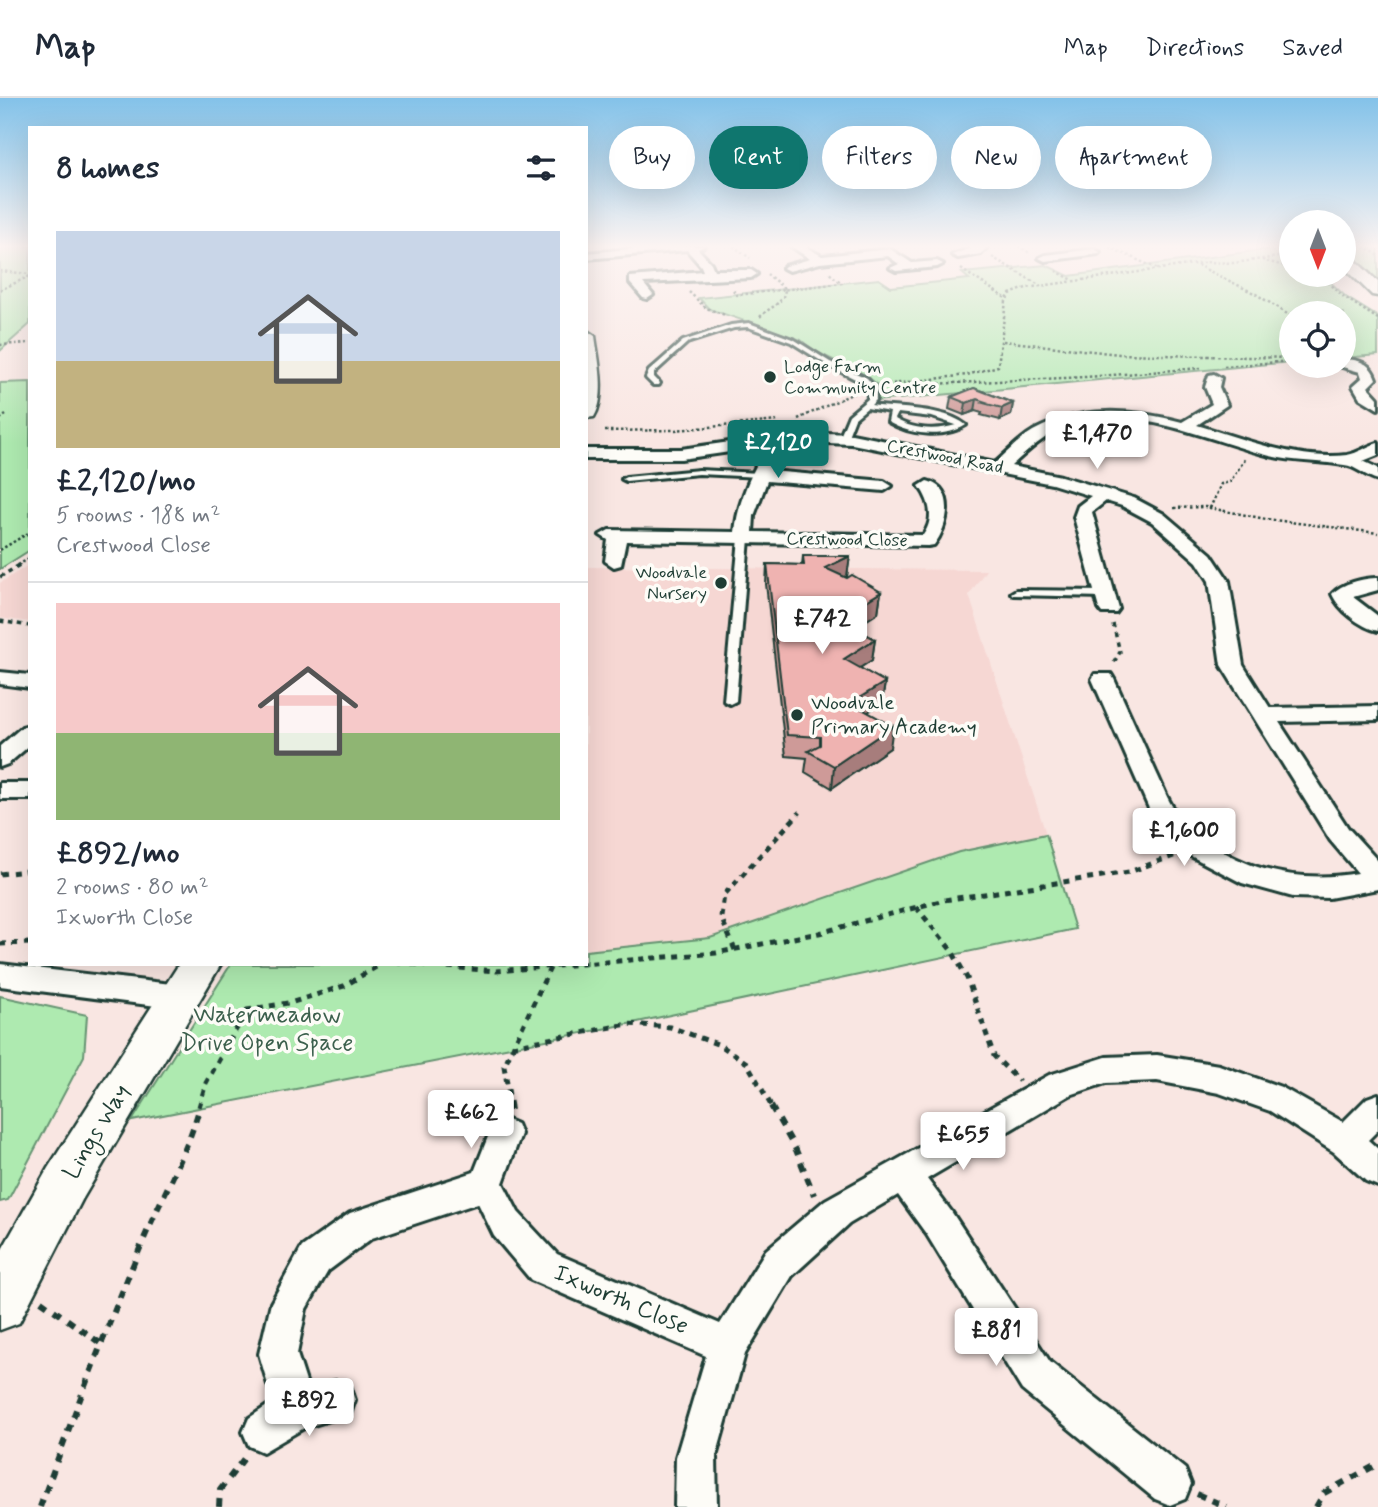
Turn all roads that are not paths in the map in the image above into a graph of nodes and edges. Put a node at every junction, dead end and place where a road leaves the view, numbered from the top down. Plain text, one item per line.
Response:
1 (588, 358) edge
2 (1356, 364) edge
3 (1214, 378) dead end
4 (656, 383) dead end
5 (588, 396) edge
6 (1378, 404) edge
7 (867, 406) junction
8 (894, 412) junction
9 (1186, 425) junction
10 (843, 439) junction
11 (757, 441) junction
12 (1378, 448) edge
13 (588, 454) edge
14 (1349, 460) junction
15 (1000, 467) junction
16 (760, 475) junction
17 (1378, 475) edge
18 (626, 479) dead end
19 (884, 486) dead end
20 (927, 486) dead end
21 (1104, 494) junction
22 (744, 538) junction
23 (614, 561) dead end
24 (1378, 584) edge
25 (1016, 593) dead end
26 (1107, 601) joint
27 (1378, 625) edge
28 (28, 661) edge
29 (4, 678) edge
30 (1103, 679) road end
31 (28, 682) edge
32 (730, 701) dead end
33 (1378, 713) edge
34 (1262, 715) junction
35 (28, 734) edge
36 (0, 759) edge
37 (0, 791) edge
38 (28, 792) edge
39 (1378, 879) edge
40 (0, 975) edge
41 (190, 980) edge
42 (1378, 1108) edge
43 (505, 1134) road end
44 (1346, 1141) junction
45 (1378, 1170) edge
46 (903, 1174) junction
47 (486, 1184) junction
48 (6, 1292) edge
49 (728, 1346) junction
50 (335, 1400) dead end
51 (1170, 1485) dead end
52 (696, 1507) edge

1 - 5 street
2 - 6 street
3 - 9 street
4 - 7 lane
7 - 8 lane
7 - 10 lane
8 - 8 lane
9 - 14 street
9 - 15 street
10 - 11 street, Crestwood Road
10 - 15 street, Crestwood Road
11 - 13 street, Crestwood Road
11 - 16 street
12 - 14 street
14 - 17 street
15 - 21 street, Crestwood Road
16 - 18 lane
16 - 19 street
16 - 22 street
20 - 22 street, Crestwood Close
21 - 26 street
21 - 34 street, Crestwood Road
22 - 23 street, Crestwood Close
22 - 32 lane
24 - 27 street
25 - 26 lane
28 - 29 street
29 - 31 street
30 - 39 street
33 - 34 street
34 - 39 street, Crestwood Road
35 - 36 street
37 - 38 street
40 - 41 street
41 - 48 street, Lings Way
42 - 44 street
43 - 47 street
44 - 45 street
44 - 46 street
46 - 49 street
46 - 51 street
47 - 49 street, Ixworth Close
47 - 50 street
49 - 52 street

